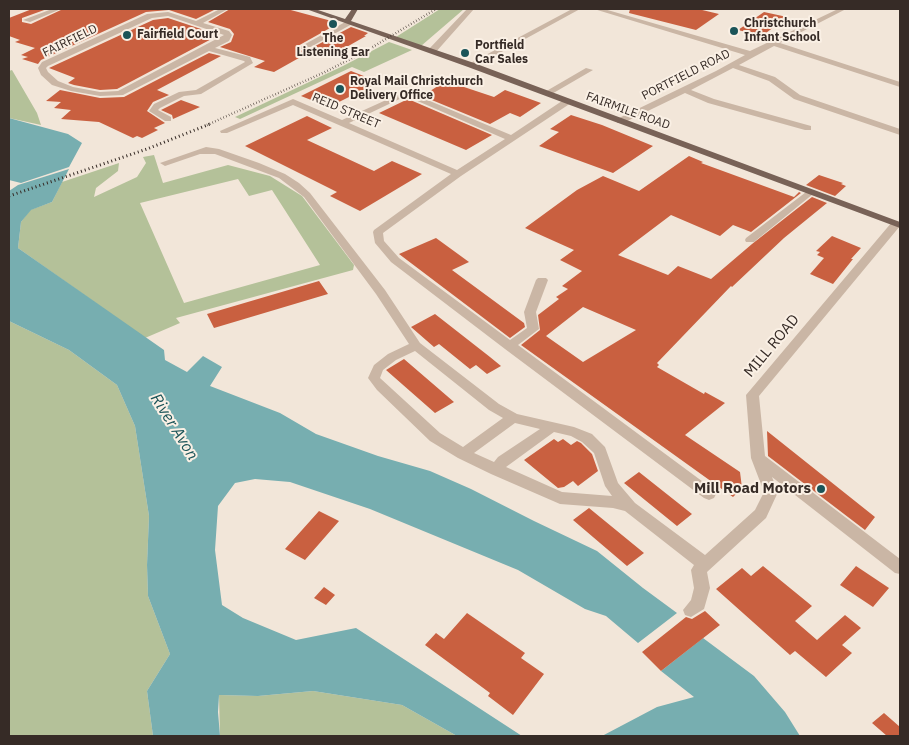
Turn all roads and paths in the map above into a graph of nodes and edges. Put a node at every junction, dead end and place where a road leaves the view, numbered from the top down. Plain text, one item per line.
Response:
1 (58, 9) edge
2 (225, 9) edge
3 (309, 9) edge
4 (355, 9) edge
5 (471, 9) edge
6 (577, 9) edge
7 (596, 9) edge
8 (843, 9) edge
9 (27, 20) dead end
10 (349, 22) junction
11 (197, 23) junction
12 (773, 43) junction
13 (208, 48) junction
14 (302, 48) dead end
15 (432, 51) junction
16 (751, 54) junction
17 (472, 65) junction
18 (732, 65) junction
19 (589, 70) dead end
20 (900, 86) edge
21 (685, 90) junction
22 (547, 94) junction
23 (568, 101) junction
24 (168, 120) dead end
25 (620, 121) junction
26 (343, 123) junction
27 (808, 128) dead end
28 (224, 131) dead end
29 (900, 132) edge
30 (511, 138) junction
31 (165, 163) dead end
32 (458, 174) junction
33 (810, 192) junction
34 (898, 224) edge
35 (750, 240) dead end
36 (542, 280) dead end
37 (416, 346) junction
38 (509, 346) junction
39 (513, 418) junction
40 (552, 427) junction
41 (464, 454) junction
42 (758, 458) junction
43 (496, 470) junction
44 (709, 494) dead end
45 (630, 506) junction
46 (705, 564) junction
47 (900, 568) edge
48 (691, 610) dead end

1 - 9 street
2 - 11 street
3 - 10 main road, FAIRMILE ROAD
4 - 10 main road
5 - 15 street
6 - 17 street
7 - 16 street
8 - 12 street, PORTFIELD ROAD
10 - 14 street
10 - 15 main road, FAIRMILE ROAD
11 - 13 street, FAIRFIELD
11 - 13 street, FAIRFIELD
12 - 16 street, PORTFIELD ROAD
12 - 20 street
13 - 24 street
15 - 17 main road, FAIRMILE ROAD
16 - 18 street, PORTFIELD ROAD
17 - 22 main road, FAIRMILE ROAD
18 - 21 street, PORTFIELD ROAD
18 - 29 street
19 - 22 street
21 - 25 street, PORTFIELD ROAD
21 - 27 street
22 - 23 main road, FAIRMILE ROAD
23 - 25 main road, FAIRMILE ROAD
23 - 30 street
25 - 33 main road, FAIRMILE ROAD
26 - 28 street, REID STREET
26 - 30 street
26 - 32 street, REID STREET
30 - 32 street
31 - 37 street
32 - 38 street
33 - 34 main road, FAIRMILE ROAD
33 - 35 street
34 - 42 street, MILL ROAD
36 - 38 street
37 - 39 street
37 - 41 street
38 - 44 street
39 - 40 street
39 - 41 street
40 - 43 street
40 - 45 street
41 - 43 street
42 - 46 street, MILL ROAD
42 - 47 street
43 - 45 street
45 - 46 street
46 - 48 street

